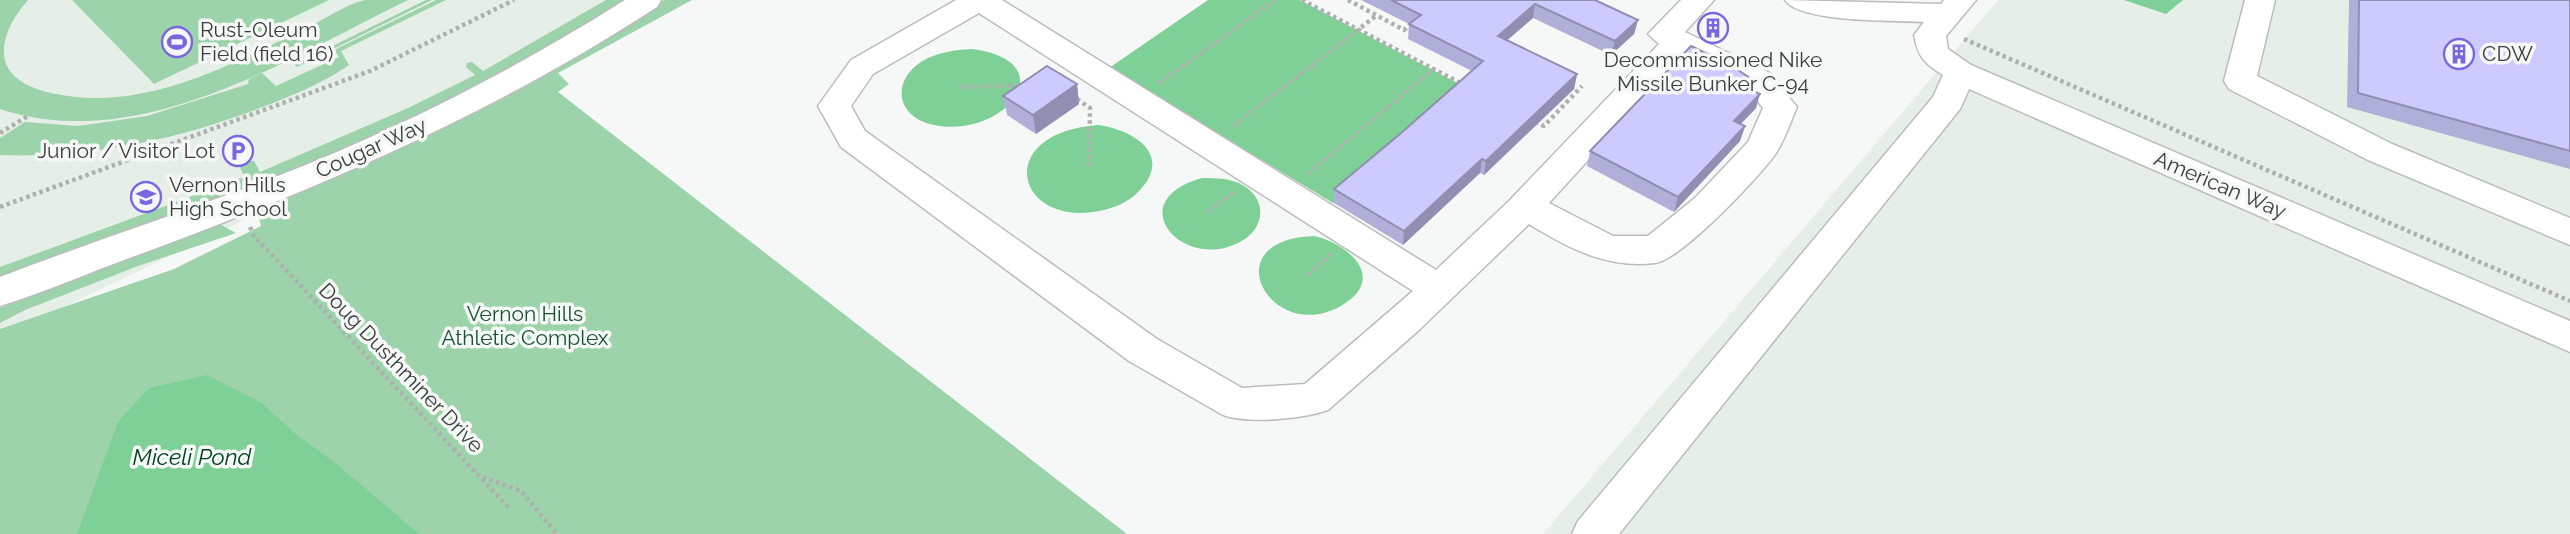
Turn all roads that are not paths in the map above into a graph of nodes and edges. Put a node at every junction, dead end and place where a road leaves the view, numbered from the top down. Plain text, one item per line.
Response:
1 (646, 0) edge
2 (979, 0) edge
3 (1699, 0) edge
4 (1800, 0) edge
5 (2260, 0) edge
6 (1949, 14) edge
7 (1679, 41) junction
8 (1960, 72) junction
9 (1527, 206) junction
10 (2570, 232) edge
11 (1438, 289) junction
12 (0, 292) edge
13 (2570, 337) edge
14 (1593, 534) edge

1 - 12 street, Cougar Way
2 - 11 street
2 - 11 street
3 - 7 street
4 - 6 street
5 - 10 street
6 - 8 street, American Way
7 - 9 street
7 - 9 street
8 - 13 street, American Way
8 - 14 street
9 - 11 street

